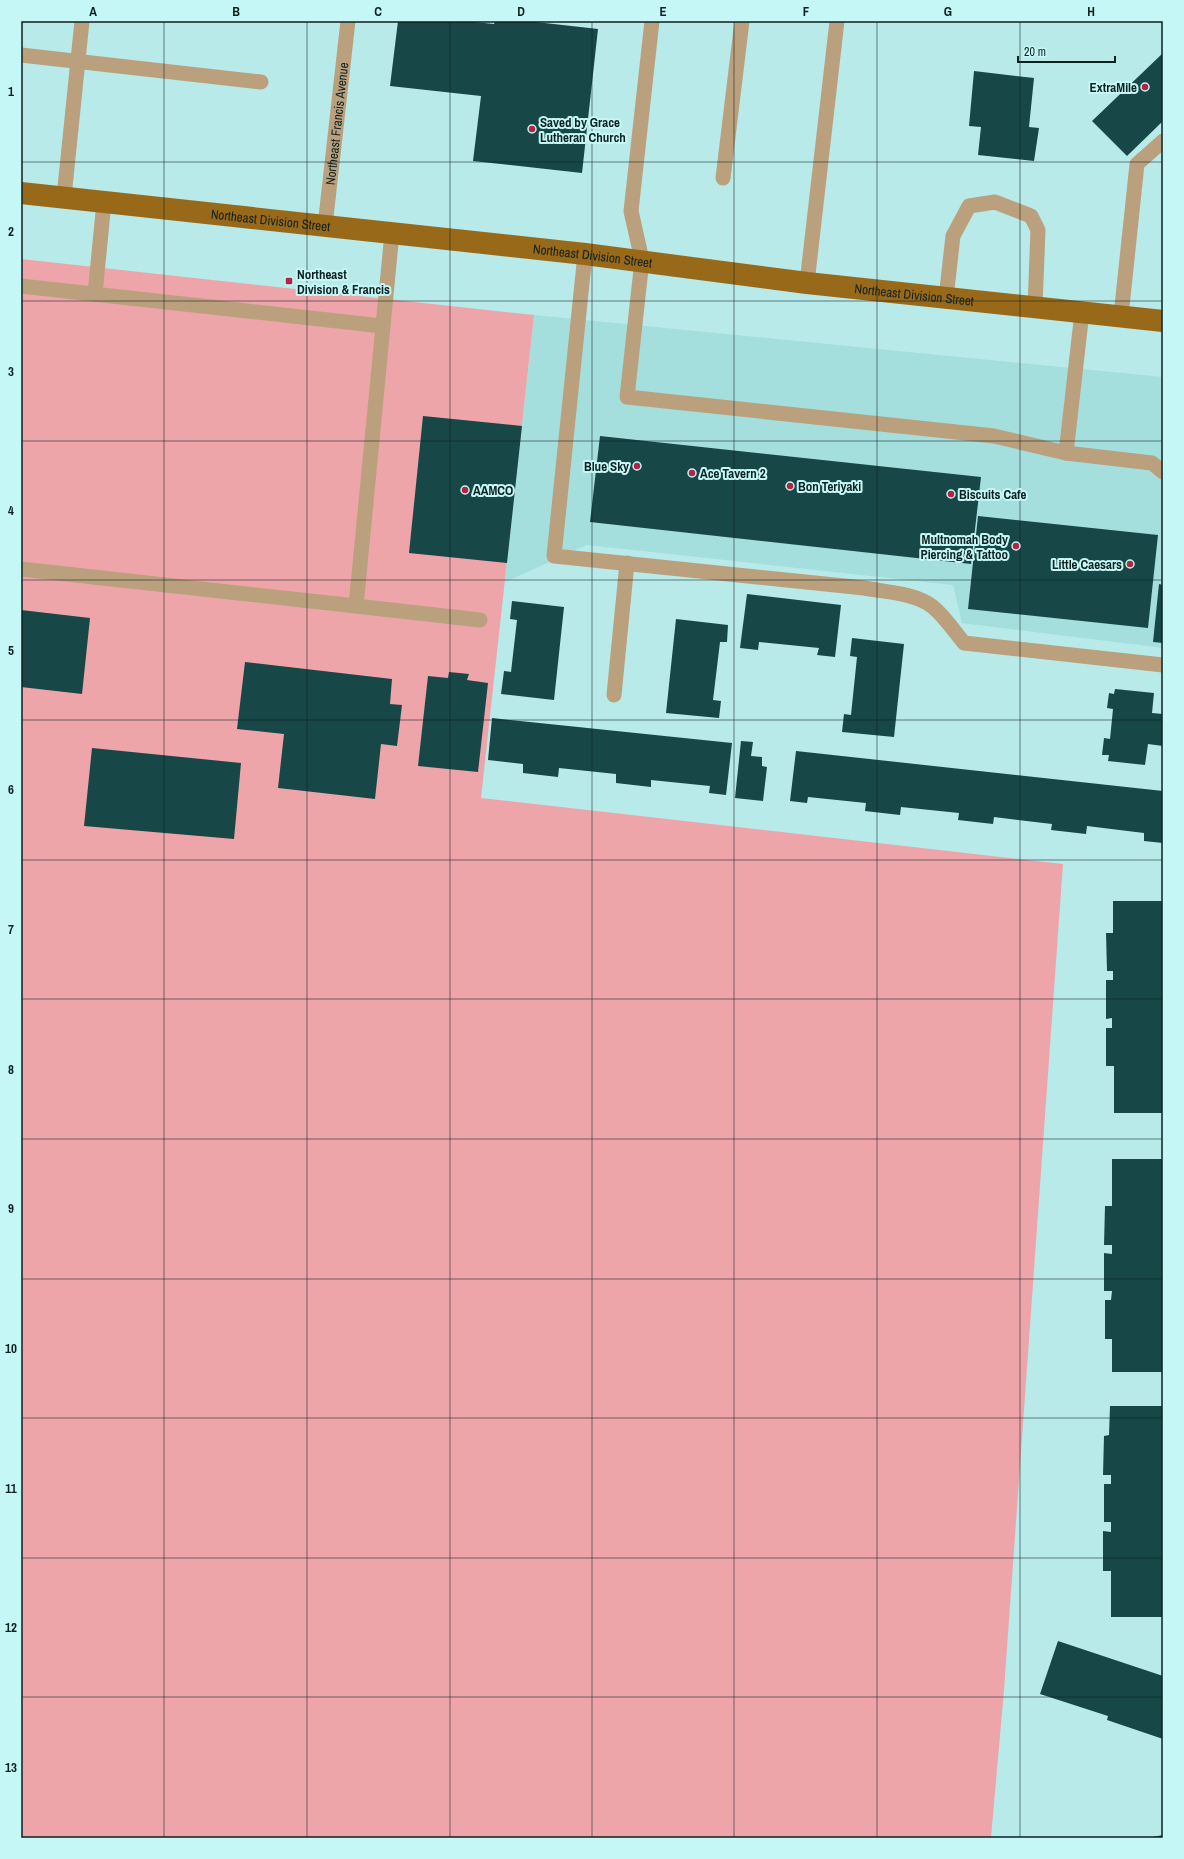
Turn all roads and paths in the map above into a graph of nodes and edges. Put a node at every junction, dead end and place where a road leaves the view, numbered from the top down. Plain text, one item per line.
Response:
1 (82, 21) edge
2 (348, 21) edge
3 (652, 21) edge
4 (742, 21) edge
5 (837, 21) edge
6 (21, 55) edge
7 (77, 62) junction
8 (262, 82) dead end
9 (1163, 140) edge
10 (723, 178) dead end
11 (21, 193) edge
12 (64, 198) junction
13 (104, 202) junction
14 (325, 226) junction
15 (392, 233) junction
16 (585, 254) junction
17 (642, 260) junction
18 (807, 283) junction
19 (21, 286) edge
20 (95, 294) junction
21 (946, 298) junction
22 (1035, 307) junction
23 (1082, 312) junction
24 (1121, 316) junction
25 (1163, 321) edge
26 (382, 326) junction
27 (1066, 453) junction
28 (1163, 472) edge
29 (627, 564) junction
30 (21, 569) edge
31 (356, 606) junction
32 (480, 620) dead end
33 (1163, 665) edge
34 (614, 695) dead end

1 - 7 lane
2 - 14 lane, Northeast Francis Avenue
3 - 17 lane
4 - 10 lane
5 - 18 lane
6 - 7 lane
7 - 8 lane
7 - 12 lane
9 - 24 lane
11 - 12 main road, Northeast Division Street
12 - 13 main road, Northeast Division Street
13 - 14 main road, Northeast Division Street
13 - 20 lane
14 - 15 main road, Northeast Division Street
15 - 16 main road, Northeast Division Street
15 - 26 lane
16 - 17 main road, Northeast Division Street
16 - 29 lane
17 - 18 main road, Northeast Division Street
17 - 27 lane
18 - 21 main road, Northeast Division Street
19 - 20 lane
20 - 26 lane
21 - 22 main road, Northeast Division Street
21 - 22 lane
22 - 23 main road, Northeast Division Street
23 - 24 main road, Northeast Division Street
23 - 27 lane
24 - 25 main road, Northeast Division Street
26 - 31 lane
27 - 28 lane
29 - 33 lane
29 - 34 lane
30 - 31 lane
31 - 32 lane

